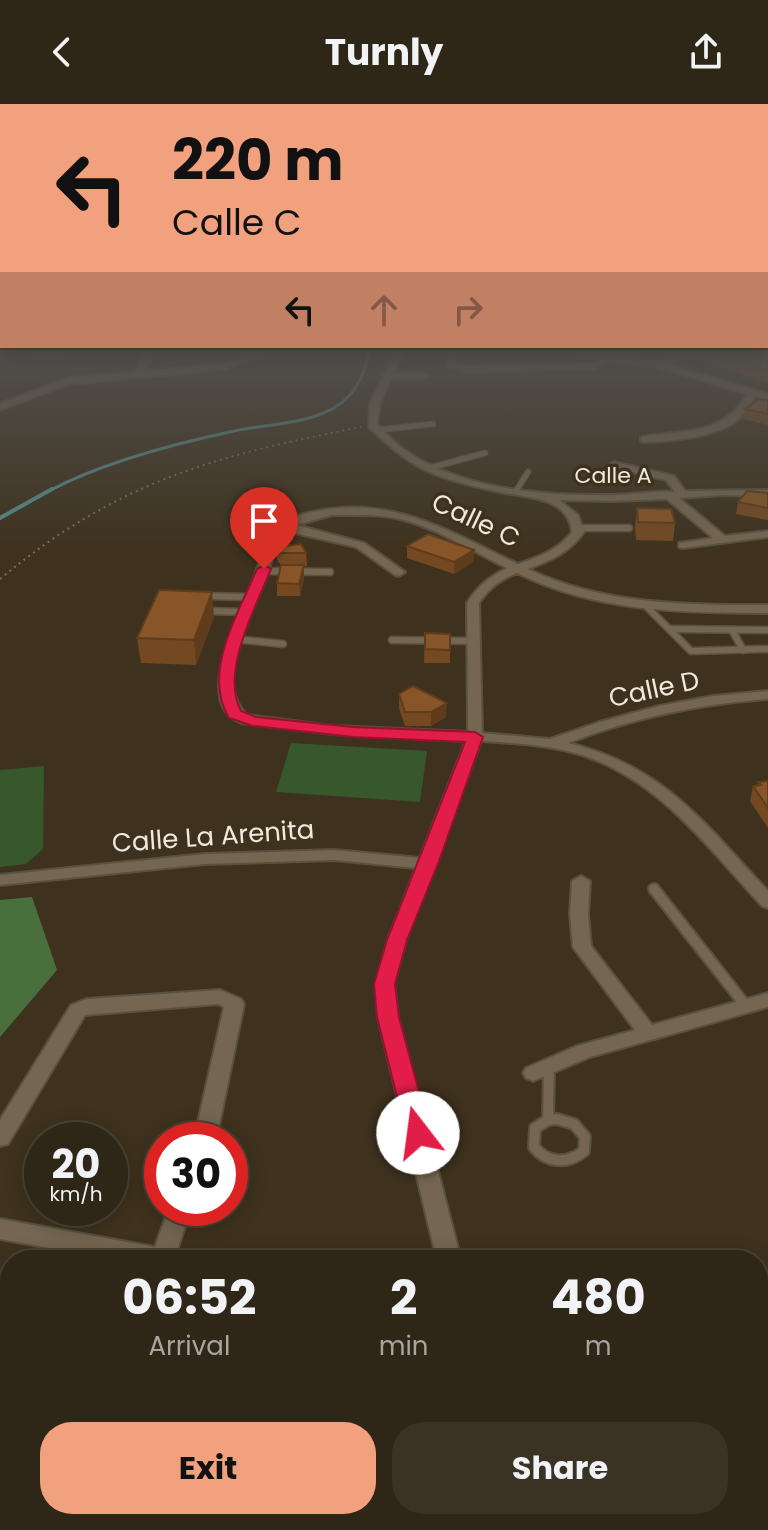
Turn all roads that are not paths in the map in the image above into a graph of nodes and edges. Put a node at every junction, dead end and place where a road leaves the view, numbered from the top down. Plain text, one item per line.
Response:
1 (374, 419) edge
2 (734, 419) edge
3 (433, 424) dead end
4 (374, 428) junction
5 (644, 439) dead end
6 (485, 453) dead end
7 (614, 465) dead end
8 (429, 468) junction
9 (528, 472) dead end
10 (516, 491) junction
11 (681, 493) junction
12 (768, 493) edge
13 (536, 494) junction
14 (668, 494) junction
15 (286, 526) junction
16 (579, 528) junction
17 (629, 528) dead end
18 (768, 534) edge
19 (723, 540) junction
20 (683, 545) dead end
21 (520, 568) junction
22 (263, 571) junction
23 (330, 572) dead end
24 (399, 572) dead end
25 (192, 596) edge
26 (250, 597) junction
27 (647, 607) junction
28 (768, 609) edge
29 (203, 611) edge
30 (245, 612) junction
31 (670, 629) junction
32 (732, 630) junction
33 (768, 630) edge
34 (235, 639) junction
35 (392, 640) dead end
36 (474, 641) junction
37 (283, 644) dead end
38 (768, 649) edge
39 (743, 650) junction
40 (768, 695) edge
41 (475, 737) junction
42 (553, 743) junction
43 (429, 864) junction
44 (0, 880) edge
45 (581, 881) dead end
46 (654, 889) dead end
47 (768, 902) edge
48 (768, 1000) edge
49 (746, 1006) junction
50 (647, 1032) junction
51 (541, 1070) joint
52 (548, 1120) junction
53 (209, 1122) edge
54 (0, 1138) edge
55 (174, 1226) edge
56 (0, 1229) edge
57 (110, 1250) edge
58 (165, 1250) edge
59 (447, 1250) edge

1 - 4 street
2 - 5 street
3 - 4 lane
4 - 8 street, Calle A
6 - 8 lane
7 - 11 street
8 - 10 street, Calle A
9 - 10 lane
10 - 13 street, Calle A
11 - 12 street, Calle A
11 - 14 street, Calle A
13 - 14 street, Calle A
13 - 16 street
14 - 19 street
15 - 21 street, Calle C
15 - 22 street
15 - 24 street
16 - 17 lane
16 - 21 street
18 - 19 street
19 - 20 street
21 - 27 street, Calle C
21 - 36 street
22 - 23 lane
22 - 26 street
25 - 26 lane
26 - 30 street
27 - 28 street, Calle C
27 - 31 lane
29 - 30 lane
30 - 34 street
31 - 32 lane
31 - 39 lane
32 - 33 lane
32 - 39 lane
34 - 37 lane
34 - 41 street
35 - 36 lane
36 - 41 street
38 - 39 lane
40 - 42 street, Calle D
41 - 42 street
41 - 43 street
42 - 47 street
43 - 44 street, Calle La Arenita
43 - 59 street
45 - 50 street
46 - 49 lane
48 - 49 street
49 - 50 street
50 - 51 street
51 - 52 lane
52 - 52 lane
53 - 54 street
55 - 58 street
56 - 57 street

